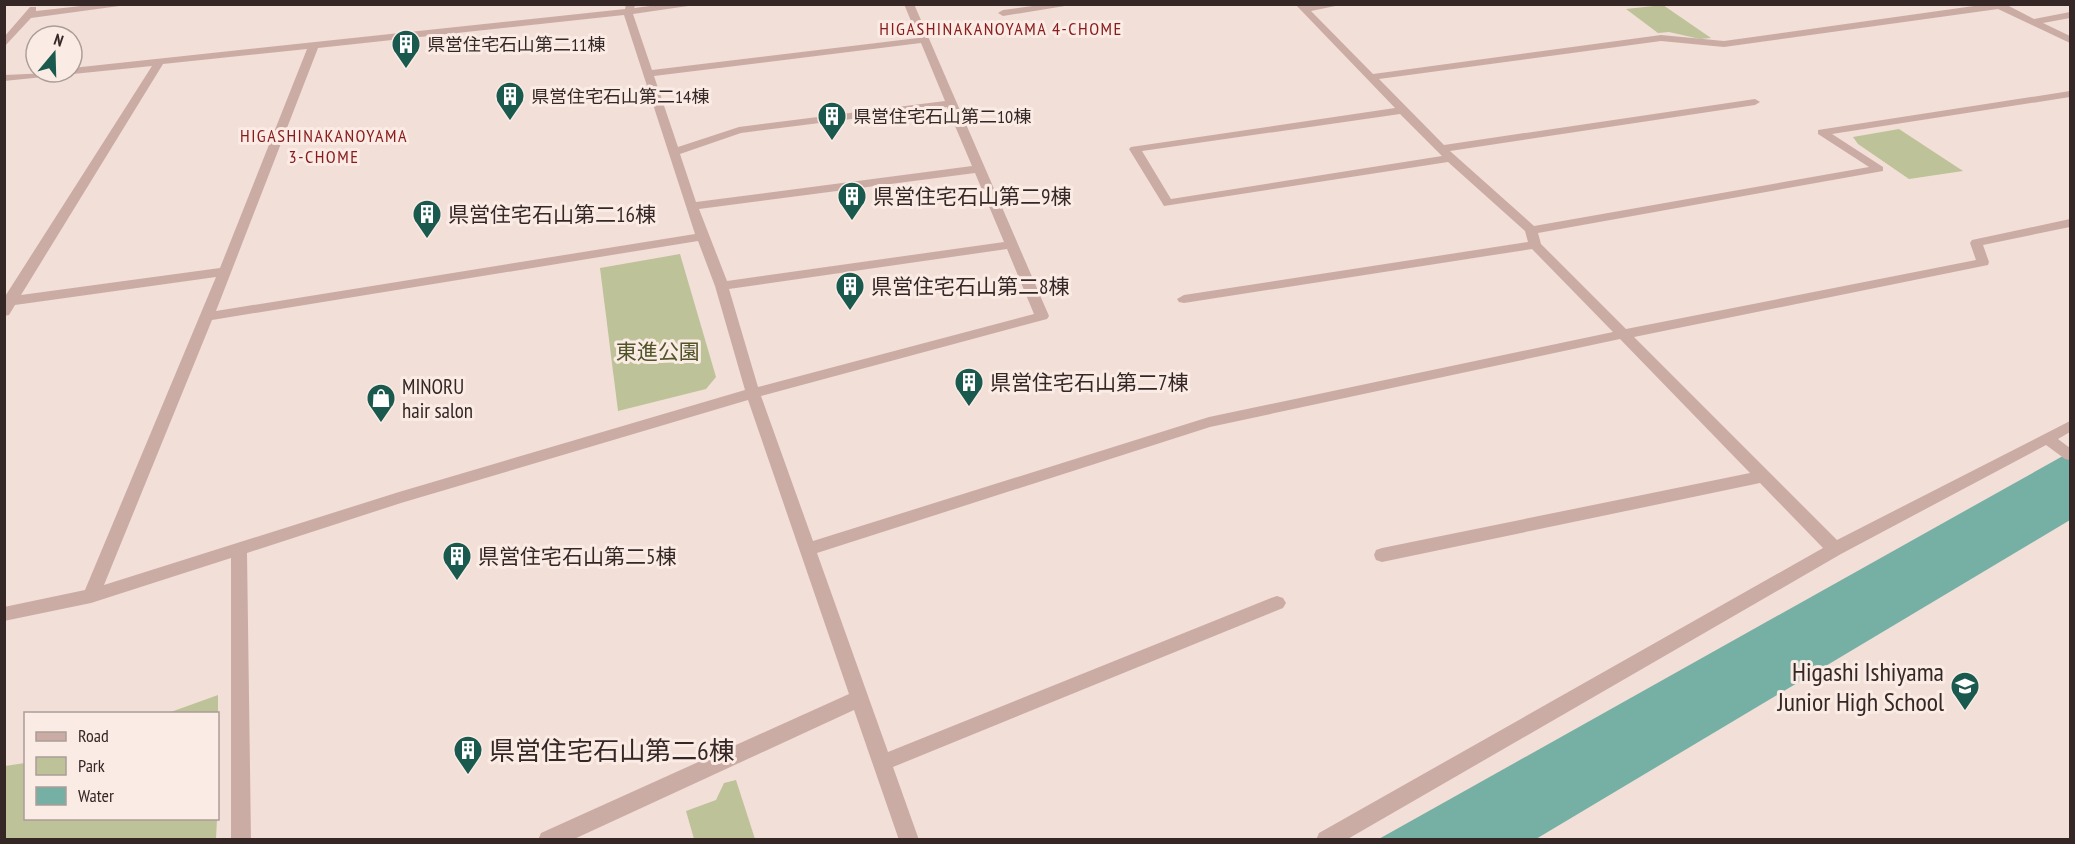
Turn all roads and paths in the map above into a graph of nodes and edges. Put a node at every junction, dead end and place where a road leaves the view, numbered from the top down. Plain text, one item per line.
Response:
1 (37, 4) edge
2 (130, 4) edge
3 (698, 4) edge
4 (909, 4) edge
5 (1073, 4) edge
6 (1341, 4) edge
7 (1997, 5) edge
8 (1301, 7) edge
9 (629, 9) edge
10 (1003, 13) dead end
11 (29, 15) junction
12 (2070, 15) edge
13 (2032, 22) junction
14 (924, 40) junction
15 (2070, 40) edge
16 (4, 44) edge
17 (314, 45) junction
18 (159, 62) junction
19 (84, 70) edge
20 (648, 74) junction
21 (24, 76) edge
22 (1371, 77) junction
23 (4, 78) edge
24 (2070, 94) edge
25 (1755, 102) dead end
26 (951, 103) junction
27 (1403, 110) junction
28 (674, 152) junction
29 (1445, 153) junction
30 (979, 169) junction
31 (692, 206) junction
32 (2070, 223) edge
33 (1530, 230) junction
34 (702, 237) junction
35 (1011, 245) junction
36 (1535, 245) junction
37 (223, 272) junction
38 (722, 286) junction
39 (1184, 299) dead end
40 (7, 305) edge
41 (207, 317) junction
42 (1624, 334) junction
43 (753, 393) junction
44 (2070, 426) edge
45 (2046, 438) junction
46 (2068, 453) edge
47 (1763, 476) junction
48 (239, 548) junction
49 (808, 549) junction
50 (1835, 549) junction
51 (1382, 555) dead end
52 (91, 596) junction
53 (1277, 603) dead end
54 (4, 614) edge
55 (860, 698) junction
56 (882, 763) junction
57 (241, 840) edge
58 (548, 840) edge
59 (909, 840) edge
60 (1326, 840) edge

1 - 11 street
2 - 11 street
3 - 9 street
4 - 14 street
5 - 10 street
6 - 8 street
7 - 13 street
7 - 22 street
8 - 22 street
9 - 17 street
9 - 20 street
11 - 16 street
12 - 13 street
13 - 15 street
14 - 20 street
14 - 26 street
17 - 18 street
17 - 37 street
18 - 19 street
18 - 40 street
20 - 28 street
21 - 23 street
22 - 27 street
24 - 33 street
25 - 29 street
26 - 28 street
26 - 30 street
27 - 29 street
27 - 29 street
28 - 31 street
29 - 33 street
30 - 31 street
30 - 35 street
31 - 34 street
32 - 42 street
33 - 36 street
34 - 38 street
34 - 41 street
35 - 38 street
35 - 43 street
36 - 39 street
36 - 42 street
37 - 40 street
37 - 41 street
38 - 43 street
41 - 52 street
42 - 47 street
42 - 49 street
43 - 48 street
43 - 49 street
44 - 45 street
45 - 46 street
45 - 50 street
47 - 50 street
47 - 51 street
48 - 52 street
48 - 57 street
49 - 55 street
50 - 60 street
52 - 54 street
53 - 56 street
55 - 56 street
55 - 58 street
56 - 59 street

